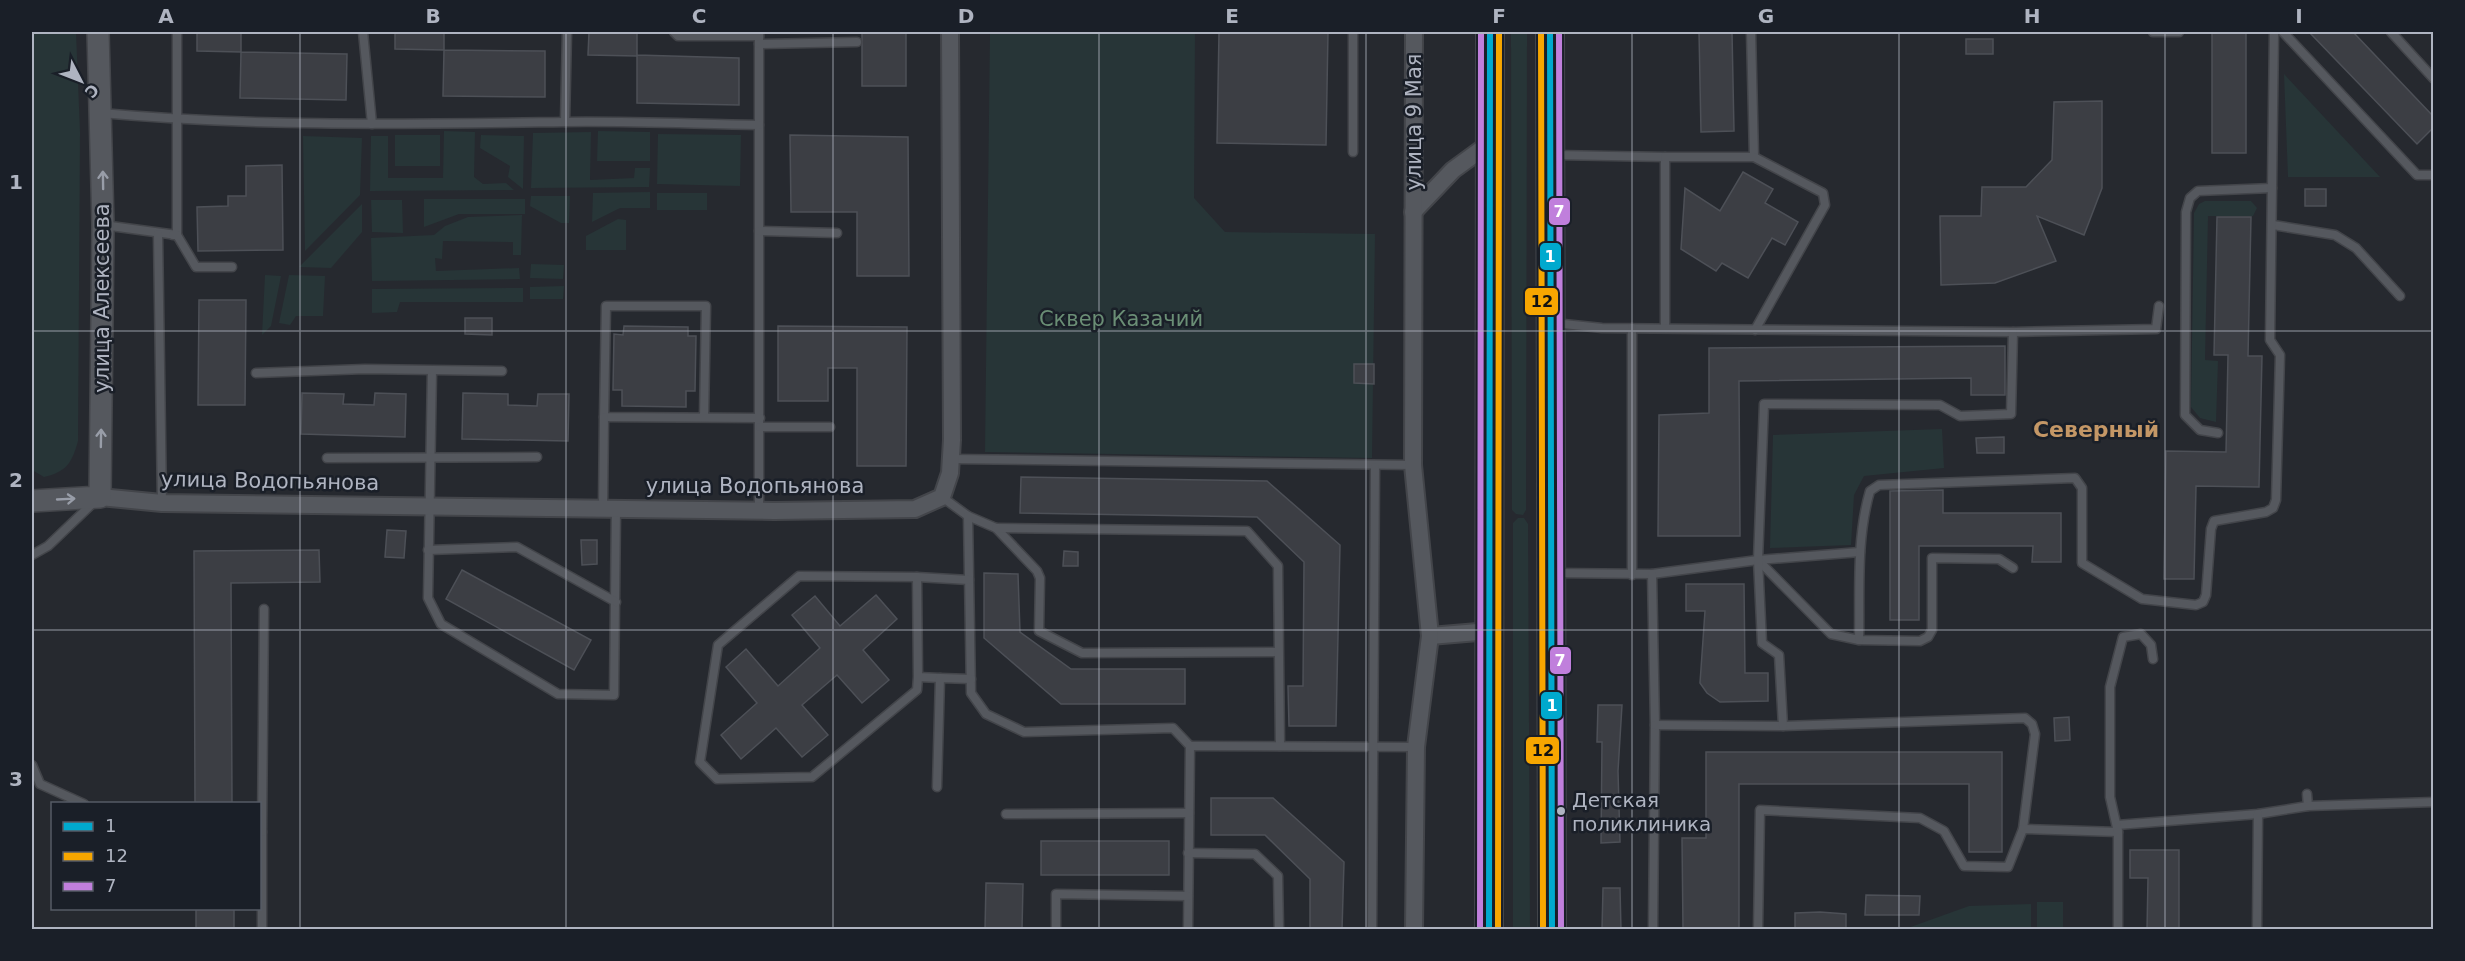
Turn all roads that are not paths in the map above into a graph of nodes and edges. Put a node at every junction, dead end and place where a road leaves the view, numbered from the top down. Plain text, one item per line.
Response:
1 (98, 32) edge
2 (177, 32) edge
3 (363, 32) edge
4 (567, 32) edge
5 (674, 32) edge
6 (950, 32) edge
7 (1353, 32) edge
8 (1414, 32) edge
9 (1490, 32) edge
10 (1550, 32) edge
11 (1751, 32) edge
12 (2153, 32) edge
13 (2179, 32) edge
14 (2274, 32) edge
15 (2283, 32) edge
16 (2391, 32) edge
17 (759, 37) edge
18 (857, 42) dead end
19 (2433, 79) edge
20 (101, 113) junction
21 (177, 120) junction
22 (565, 122) junction
23 (372, 124) junction
24 (759, 125) junction
25 (1490, 143) junction
26 (1353, 152) dead end
27 (1551, 155) junction
28 (1665, 157) junction
29 (1754, 157) junction
30 (2433, 175) edge
31 (2272, 188) junction
32 (1413, 212) junction
33 (104, 225) junction
34 (2273, 225) junction
35 (759, 231) junction
36 (837, 233) dead end
37 (158, 234) junction
38 (177, 235) junction
39 (232, 267) dead end
40 (2400, 296) dead end
41 (2159, 306) dead end
42 (1552, 323) junction
43 (1665, 327) junction
44 (1632, 328) junction
45 (1755, 330) junction
46 (2013, 332) junction
47 (432, 371) junction
48 (502, 371) dead end
49 (256, 373) dead end
50 (604, 417) junction
51 (704, 417) junction
52 (760, 422) junction
53 (830, 427) dead end
54 (2218, 432) dead end
55 (431, 457) junction
56 (537, 457) dead end
57 (327, 458) dead end
58 (951, 459) junction
59 (1413, 465) junction
60 (1375, 467) junction
61 (100, 497) junction
62 (942, 497) junction
63 (32, 501) edge
64 (162, 503) junction
65 (428, 507) junction
66 (609, 508) junction
67 (759, 510) junction
68 (968, 516) junction
69 (996, 528) junction
70 (429, 550) junction
71 (1860, 552) junction
72 (32, 555) edge
73 (1758, 560) junction
74 (2013, 568) dead end
75 (1552, 572) junction
76 (1652, 574) junction
77 (1632, 575) junction
78 (917, 577) junction
79 (969, 580) junction
80 (616, 602) junction
81 (264, 609) dead end
82 (1490, 631) junction
83 (1430, 636) junction
84 (1859, 640) junction
85 (1278, 652) junction
86 (2153, 659) dead end
87 (918, 677) junction
88 (940, 678) junction
89 (971, 679) junction
90 (1655, 725) junction
91 (1783, 726) junction
92 (1190, 746) junction
93 (1280, 746) junction
94 (1373, 747) junction
95 (1416, 747) junction
96 (32, 765) edge
97 (937, 787) dead end
98 (2307, 794) dead end
99 (80, 802) edge
100 (2433, 802) edge
101 (2308, 806) junction
102 (1189, 813) junction
103 (1006, 814) dead end
104 (2258, 814) junction
105 (2117, 828) junction
106 (2023, 829) junction
107 (261, 832) edge
108 (1188, 853) junction
109 (1188, 896) junction
110 (262, 930) edge
111 (1056, 930) edge
112 (1188, 930) edge
113 (1279, 930) edge
114 (1372, 930) edge
115 (1413, 930) edge
116 (1489, 930) edge
117 (1552, 930) edge
118 (1653, 930) edge
119 (1758, 930) edge
120 (2118, 930) edge
121 (2257, 930) edge

1 - 20 street, улица Алексеева
2 - 21 lane
3 - 23 lane
4 - 22 lane
5 - 17 lane
6 - 58 street
7 - 26 lane
8 - 32 street, улица 9 Мая
9 - 25 main road
10 - 27 main road
11 - 29 lane
12 - 13 lane
14 - 31 lane
15 - 30 lane
16 - 19 lane
17 - 18 lane
17 - 24 lane
20 - 21 lane
33 -> 20 street, улица Алексеева
21 - 23 lane
21 - 38 lane
22 - 23 lane
22 - 24 lane
24 - 35 lane
25 - 32 street
25 - 82 main road
27 - 28 lane
27 - 42 main road
28 - 29 lane
28 - 43 lane
29 - 45 lane
31 - 34 lane
31 - 54 lane
32 - 59 street, улица 9 Мая
33 - 37 lane
61 -> 33 street, улица Алексеева
34 - 40 lane
34 - 71 lane
35 - 36 lane
35 - 52 lane
37 - 38 lane
37 - 64 lane
38 - 39 lane
41 - 46 lane
42 - 44 lane
42 - 75 main road
43 - 44 lane
43 - 45 lane
44 - 77 lane
45 - 46 lane
46 - 73 lane
47 - 48 lane
47 - 49 lane
47 - 55 lane
50 - 51 lane
50 - 51 lane
50 - 66 lane
51 - 52 lane
52 - 53 lane
52 - 67 lane
55 - 56 lane
55 - 57 lane
55 - 65 lane
58 - 60 lane
58 - 62 street
59 - 60 lane
59 - 83 street, улица 9 Мая
60 - 94 lane
63 -> 61 street
61 - 64 street, улица Водопьянова
61 - 72 lane
62 - 67 street, улица Водопьянова
62 - 68 lane
64 - 65 street, улица Водопьянова
65 - 66 street, улица Водопьянова
65 - 70 lane
66 - 67 street, улица Водопьянова
66 - 80 lane
68 - 69 lane
68 - 79 lane
69 - 85 lane
69 - 85 lane
70 - 80 lane
70 - 80 lane
71 - 73 lane
71 - 84 lane
73 - 76 lane
73 - 84 lane
73 - 91 lane
74 - 84 lane
75 - 77 lane
75 - 117 main road
76 - 77 lane
76 - 90 lane
78 - 79 lane
78 - 87 lane
78 - 87 lane
79 - 89 lane
81 - 107 lane
82 - 83 street
82 - 116 main road
83 - 95 street, улица 9 Мая
85 - 93 lane
86 - 105 lane
87 - 88 lane
88 - 89 lane
88 - 97 lane
89 - 92 lane
90 - 91 lane
90 - 118 lane
91 - 106 lane
92 - 93 lane
92 - 102 lane
93 - 94 lane
94 - 95 lane
94 - 114 lane
95 - 115 street, улица 9 Мая
96 - 99 lane
98 - 101 lane
100 - 101 lane
101 - 104 lane
102 - 103 lane
102 - 108 lane
104 - 105 lane
104 - 121 lane
105 - 106 lane
105 - 120 lane
106 - 119 lane
107 - 110 lane
108 - 109 lane
108 - 113 lane
109 - 111 lane
109 - 112 lane

